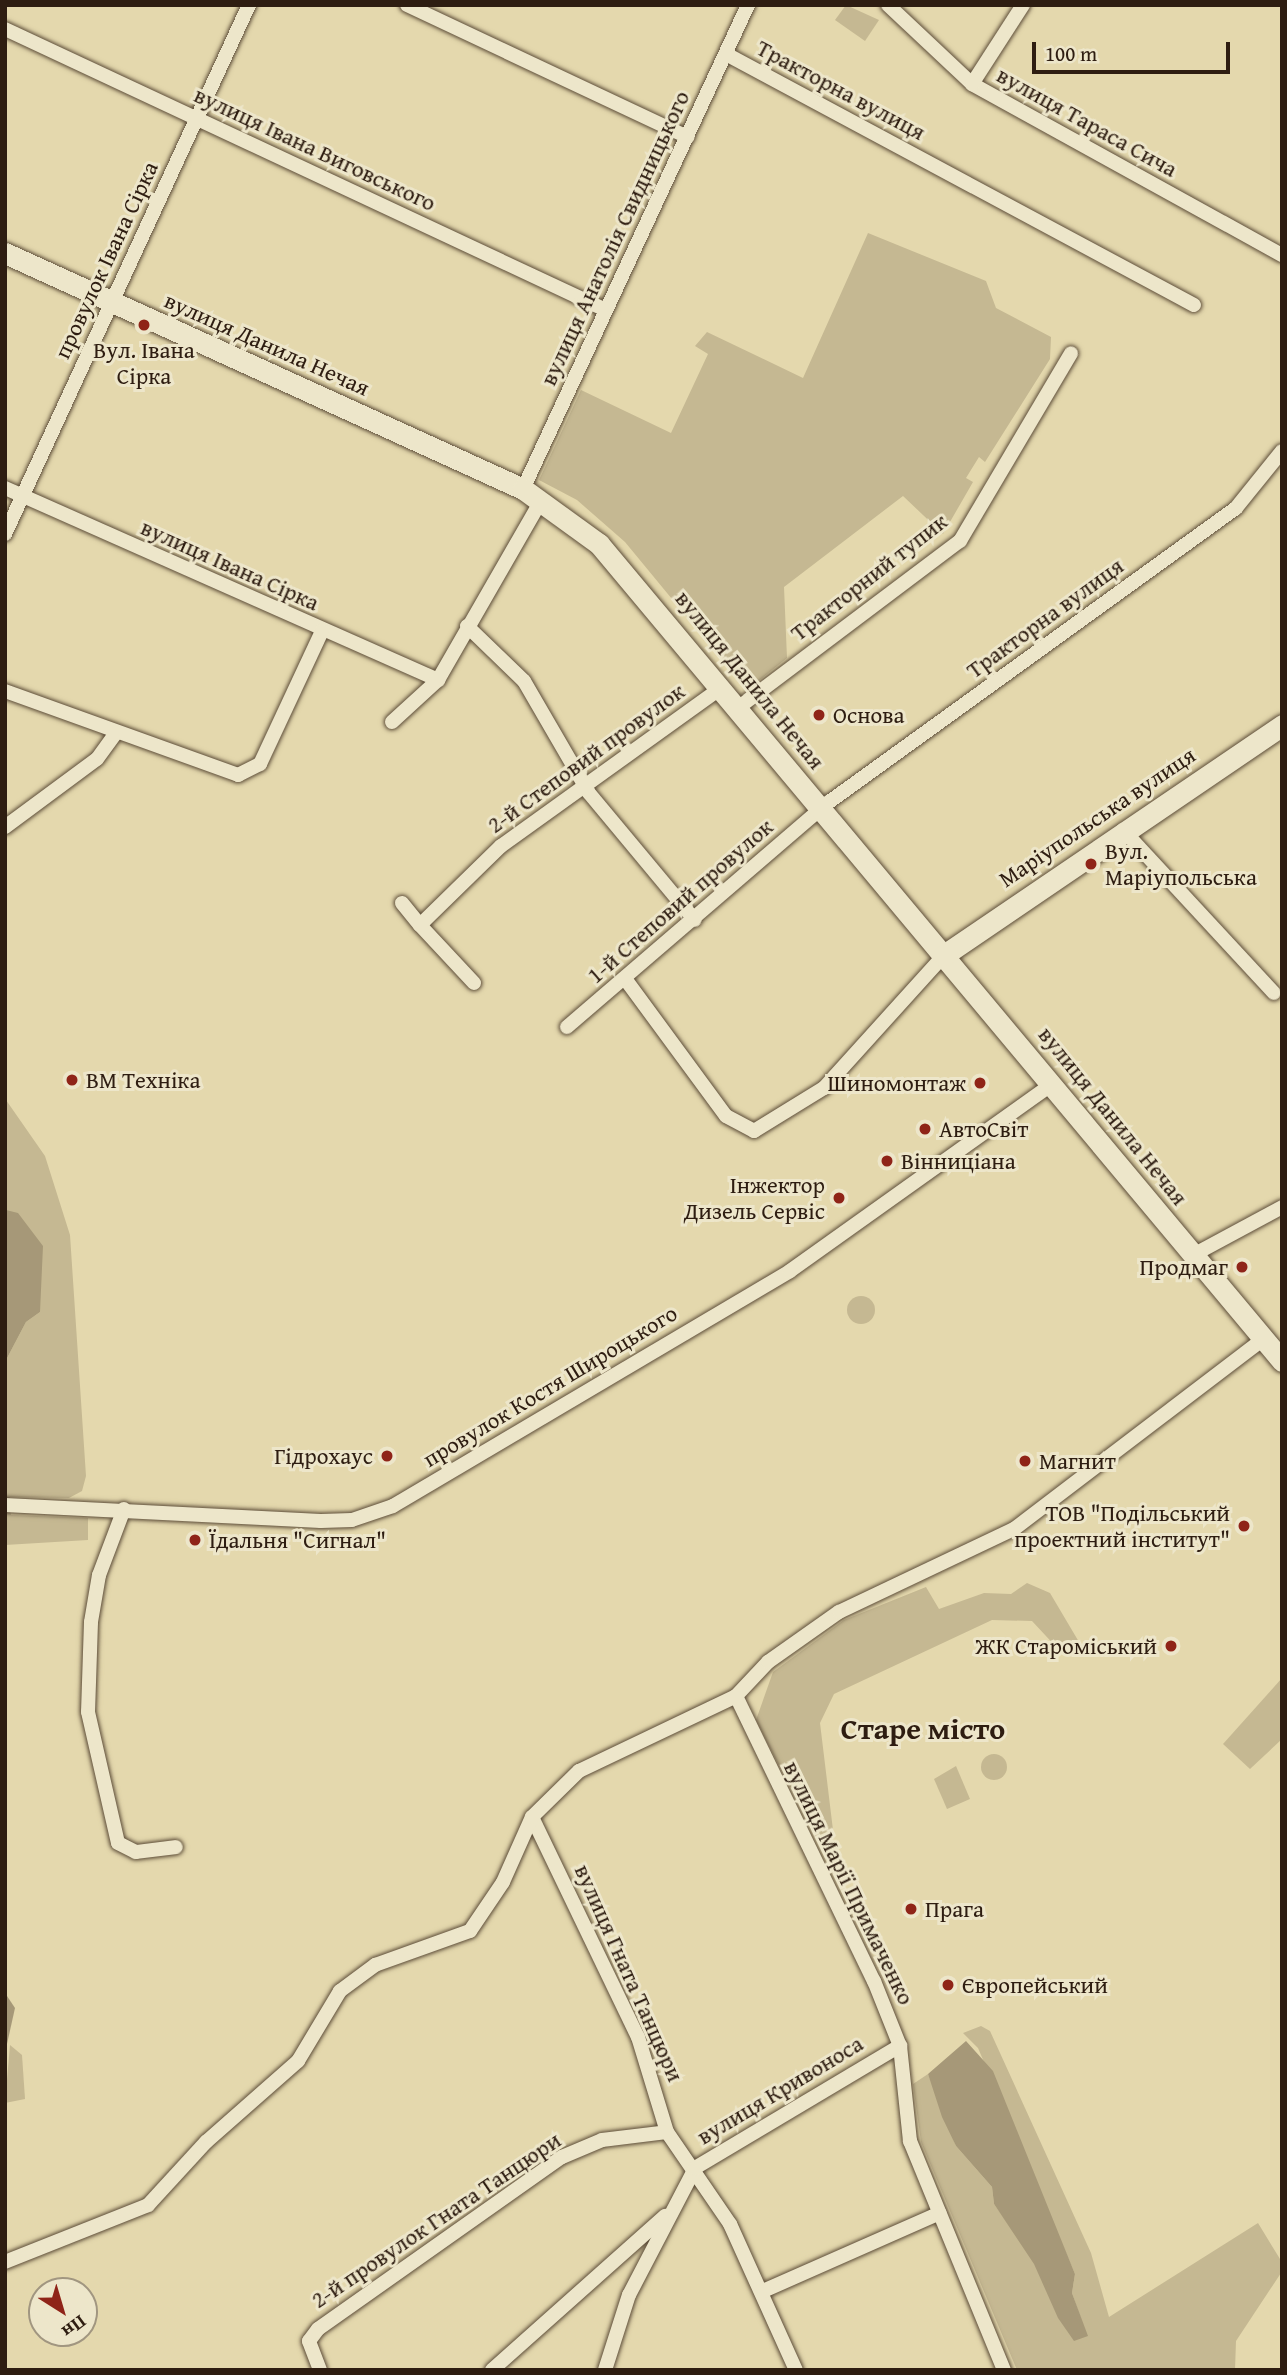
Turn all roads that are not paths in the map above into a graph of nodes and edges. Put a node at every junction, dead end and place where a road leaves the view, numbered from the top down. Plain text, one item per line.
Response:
1 (249, 5) edge
2 (407, 5) edge
3 (748, 5) edge
4 (888, 5) edge
5 (1023, 5) edge
6 (5, 29) edge
7 (726, 54) junction
8 (972, 84) junction
9 (197, 118) junction
10 (687, 137) junction
11 (1281, 251) edge
12 (5, 253) edge
13 (111, 302) junction
14 (1194, 305) dead end
15 (606, 310) junction
16 (1071, 354) dead end
17 (1282, 451) edge
18 (5, 488) edge
19 (523, 489) junction
20 (23, 496) junction
21 (541, 501) junction
22 (5, 534) edge
23 (467, 626) junction
24 (322, 631) junction
25 (438, 680) junction
26 (722, 688) junction
27 (5, 691) edge
28 (738, 708) junction
29 (392, 722) dead end
30 (1280, 729) edge
31 (116, 733) junction
32 (584, 782) junction
33 (821, 808) junction
34 (5, 827) edge
35 (1123, 830) junction
36 (402, 903) dead end
37 (695, 920) junction
38 (420, 925) junction
39 (944, 955) junction
40 (626, 980) junction
41 (474, 983) dead end
42 (1274, 993) dead end
43 (567, 1027) dead end
44 (1052, 1084) junction
45 (1282, 1207) edge
46 (1193, 1255) junction
47 (1262, 1340) junction
48 (1282, 1361) edge
49 (5, 1505) edge
50 (124, 1509) junction
51 (736, 1696) junction
52 (531, 1817) junction
53 (176, 1847) dead end
54 (900, 2046) junction
55 (667, 2133) junction
56 (695, 2168) junction
57 (672, 2210) junction
58 (940, 2213) junction
59 (5, 2262) edge
60 (764, 2291) junction
61 (320, 2370) edge
62 (492, 2370) edge
63 (605, 2370) edge
64 (796, 2370) edge
65 (1004, 2370) edge

1 - 9 street, провулок Івана Сірка
2 - 10 street
3 - 7 street, вулиця Анатолія Свидницького
4 - 8 street, вулиця Тараса Сича
5 - 8 street
6 - 9 street, вулиця Івана Виговського
7 - 10 street, вулиця Анатолія Свидницького
7 - 14 street, Тракторна вулиця
8 - 11 street, вулиця Тараса Сича
9 - 13 street, провулок Івана Сірка
9 - 15 street, вулиця Івана Виговського
10 - 15 street, вулиця Анатолія Свидницького
12 - 13 main road, вулиця Данила Нечая
13 - 19 main road, вулиця Данила Нечая
13 - 20 street, провулок Івана Сірка
15 - 19 street, вулиця Анатолія Свидницького
16 - 28 street, Тракторний тупик
17 - 33 street, Тракторна вулиця
18 - 20 street, вулиця Івана Сірка
19 - 21 main road, вулиця Данила Нечая
20 - 22 street, провулок Івана Сірка
20 - 24 street, вулиця Івана Сірка
21 - 23 street
21 - 26 main road, вулиця Данила Нечая
23 - 25 street
23 - 32 street
24 - 25 street, вулиця Івана Сірка
24 - 31 street
25 - 29 street
26 - 28 main road, вулиця Данила Нечая
26 - 32 street, 2-й Степовий провулок
27 - 31 street
28 - 33 main road, вулиця Данила Нечая
30 - 35 main road, Маріупольська вулиця
31 - 34 street
32 - 37 street
32 - 38 street, 2-й Степовий провулок
33 - 37 street, 1-й Степовий провулок
33 - 39 main road, вулиця Данила Нечая
35 - 39 main road, Маріупольська вулиця
35 - 42 street
36 - 38 street
37 - 40 street, 1-й Степовий провулок
38 - 41 street
39 - 40 street
39 - 44 main road, вулиця Данила Нечая
40 - 43 street, 1-й Степовий провулок
44 - 46 main road, вулиця Данила Нечая
44 - 50 street, провулок Костя Широцького
45 - 46 street
46 - 47 main road, вулиця Данила Нечая
47 - 48 main road, вулиця Данила Нечая
47 - 51 street
49 - 50 street, провулок Костя Широцького
50 - 53 street
51 - 52 street
51 - 54 street, вулиця Марії Примаченко
52 - 55 street, вулиця Гната Танцюри
52 - 59 street
54 - 56 street, вулиця Кривоноса
54 - 58 street, вулиця Марії Примаченко
55 - 56 street, вулиця Гната Танцюри
55 - 61 street, 2-й провулок Гната Танцюри
56 - 57 street, вулиця Кривоноса
56 - 60 street, вулиця Гната Танцюри
57 - 62 street
57 - 63 street, вулиця Кривоноса
58 - 60 street
58 - 65 street, вулиця Марії Примаченко
60 - 64 street, вулиця Гната Танцюри

